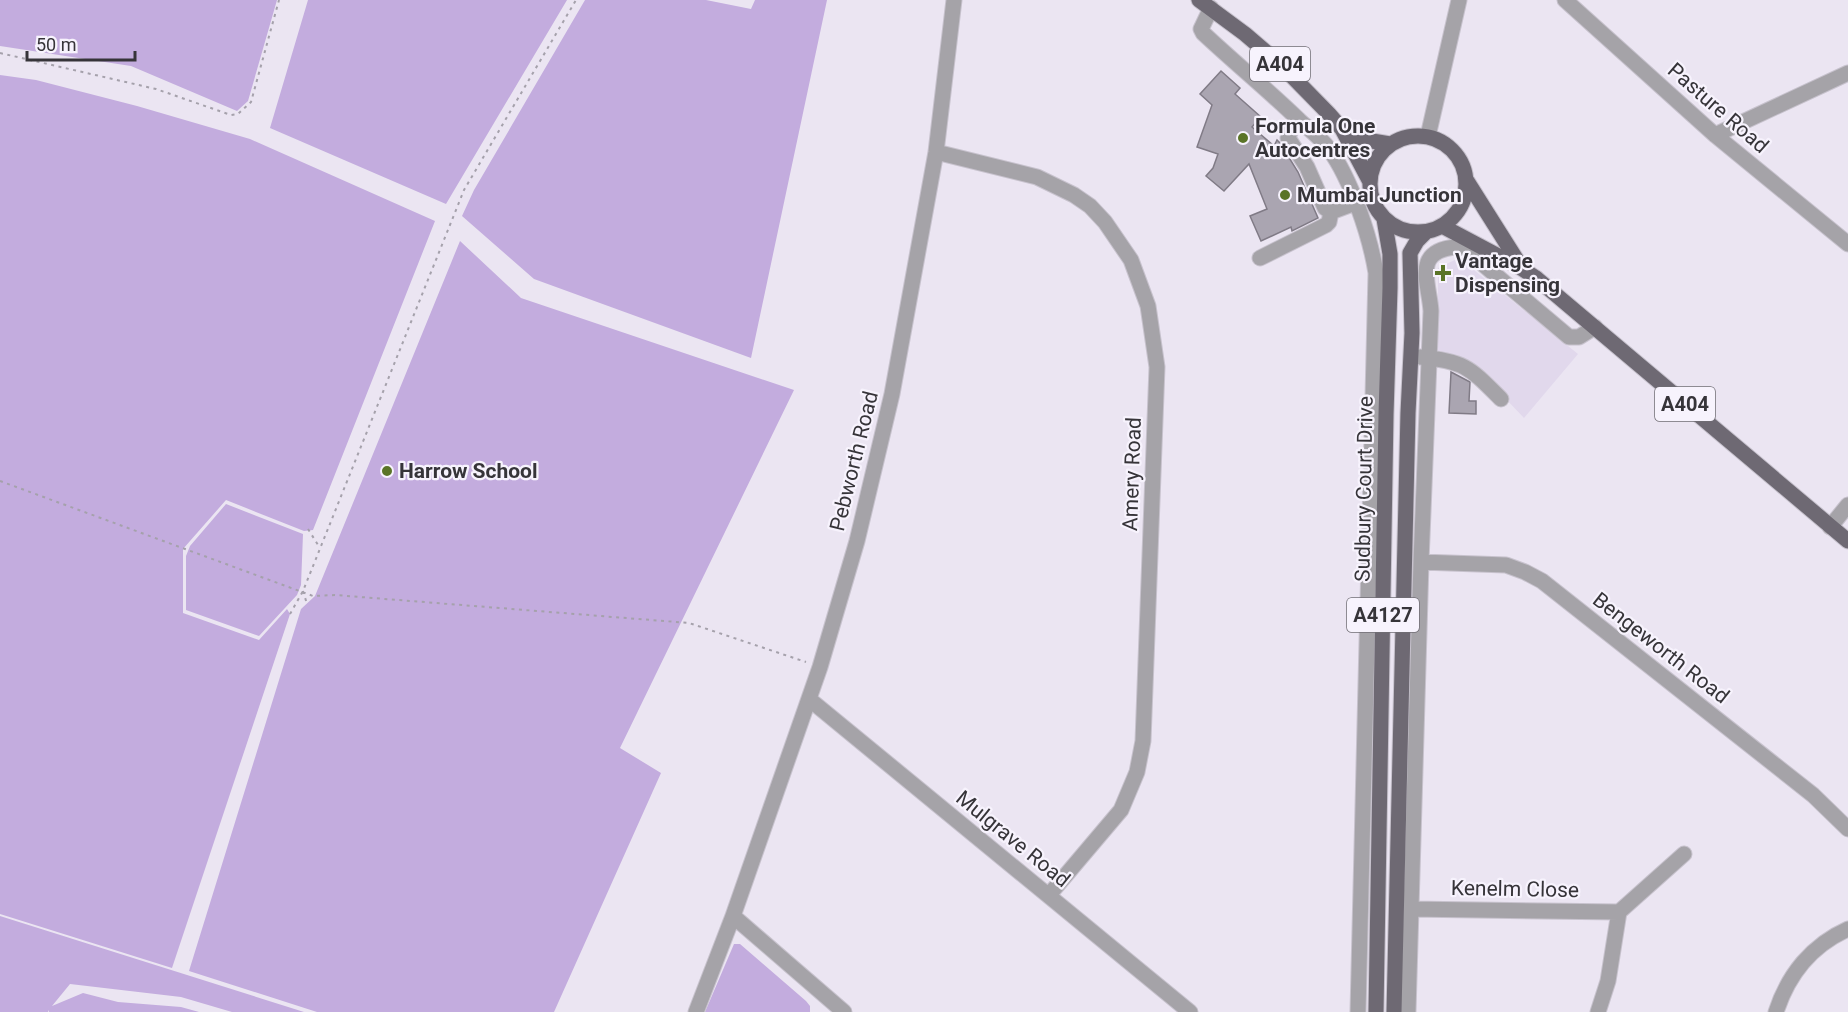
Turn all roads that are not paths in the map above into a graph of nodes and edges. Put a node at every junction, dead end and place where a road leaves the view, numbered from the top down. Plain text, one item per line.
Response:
1 (954, 0) edge
2 (1459, 0) edge
3 (1565, 0) edge
4 (1205, 4) edge
5 (1848, 72) edge
6 (1329, 114) junction
7 (1299, 120) junction
8 (1342, 129) junction
9 (1312, 132) junction
10 (1715, 135) junction
11 (1428, 136) junction
12 (1390, 144) junction
13 (936, 152) junction
14 (1369, 180) junction
15 (1467, 181) junction
16 (1355, 203) junction
17 (1331, 212) junction
18 (1384, 219) junction
19 (1442, 226) junction
20 (1426, 232) junction
21 (1848, 244) edge
22 (1260, 258) dead end
23 (1521, 268) junction
24 (1536, 278) junction
25 (1380, 291) junction
26 (1518, 294) junction
27 (1596, 327) junction
28 (1411, 356) junction
29 (1429, 358) junction
30 (1501, 399) dead end
31 (1408, 413) junction
32 (1386, 414) junction
33 (1848, 505) edge
34 (1830, 527) junction
35 (1848, 541) edge
36 (1421, 562) junction
37 (1403, 632) junction
38 (1419, 632) junction
39 (809, 699) junction
40 (1398, 812) junction
41 (1380, 813) junction
42 (1848, 829) edge
43 (1405, 845) junction
44 (1684, 854) dead end
45 (1049, 895) junction
46 (1411, 909) junction
47 (1619, 912) junction
48 (733, 916) junction
49 (1848, 929) edge
50 (1402, 982) junction
51 (837, 1010) edge
52 (696, 1012) edge
53 (1190, 1012) edge
54 (1358, 1012) edge
55 (1376, 1012) edge
56 (1394, 1012) edge
57 (1408, 1012) edge
58 (1598, 1012) edge
59 (1776, 1012) edge

1 - 13 street, Pebworth Road
2 - 11 street
3 - 10 street, Pasture Road
4 - 6 main road, A404
4 - 7 street
5 - 10 street
6 - 8 main road, A404
6 - 9 street
7 - 9 street
7 - 17 street
8 - 12 main road, A404
8 - 14 main road, A404
9 - 16 street
10 - 21 street, Pasture Road
11 - 12 main road
11 - 15 main road
12 - 14 main road
13 - 39 street, Pebworth Road
13 - 45 street, Amery Road
14 - 18 main road
15 - 19 main road
15 - 23 main road, A404
16 - 17 street
16 - 25 street
17 - 22 street
18 - 20 main road
18 - 25 main road, Sudbury Court Drive / A4127
19 - 20 main road
19 - 23 main road, A404
20 - 28 main road, Sudbury Court Drive / A4127
23 - 24 main road, A404
24 - 26 street
24 - 27 main road, A404
25 - 32 main road, Sudbury Court Drive / A4127
25 - 54 street, Sudbury Court Drive
26 - 27 street
26 - 29 street, Sudbury Court Drive
27 - 34 main road, A404
28 - 29 street
28 - 31 main road, Sudbury Court Drive / A4127
29 - 30 street
29 - 36 street, Sudbury Court Drive
31 - 32 street
31 - 37 main road, Sudbury Court Drive / A4127
32 - 41 main road, Sudbury Court Drive / A4127
33 - 34 street
34 - 35 main road, A404
36 - 38 street, Sudbury Court Drive
36 - 42 street, Bengeworth Road
37 - 38 street
37 - 40 main road, Sudbury Court Drive / A4127
38 - 43 street, Sudbury Court Drive
39 - 45 street, Mulgrave Road
39 - 48 street, Pebworth Road
40 - 41 street
40 - 43 main road, Sudbury Court Drive / A4127
41 - 55 main road, Sudbury Court Drive / A4127
43 - 46 street, Sudbury Court Drive
43 - 50 main road, Sudbury Court Drive / A4127
44 - 47 street
45 - 53 street, Mulgrave Road
46 - 47 street, Kenelm Close
46 - 50 street, Sudbury Court Drive
47 - 58 street
48 - 51 street
48 - 52 street, Pebworth Road
49 - 59 street
50 - 56 main road, Sudbury Court Drive / A4127
50 - 57 street, Sudbury Court Drive

